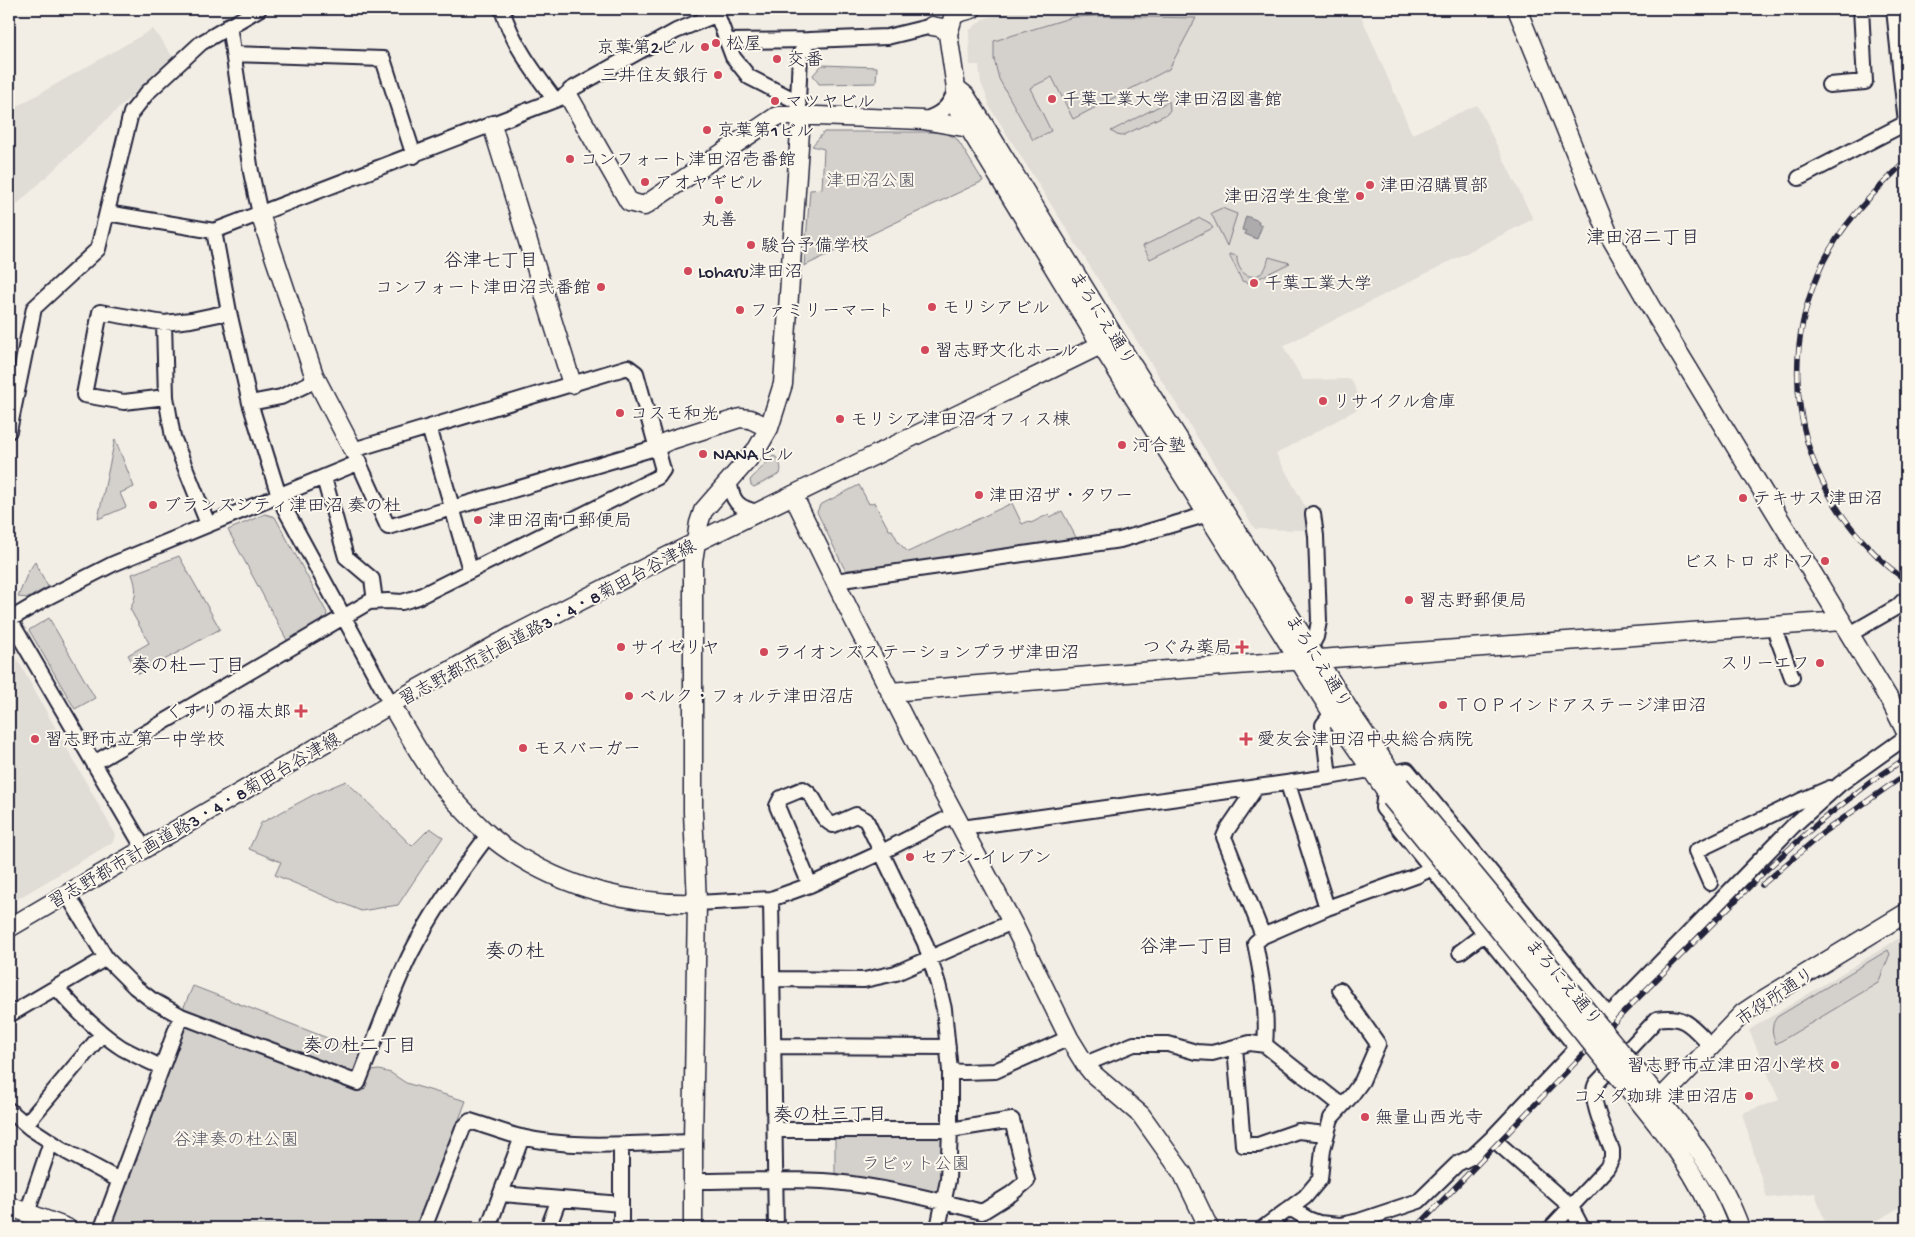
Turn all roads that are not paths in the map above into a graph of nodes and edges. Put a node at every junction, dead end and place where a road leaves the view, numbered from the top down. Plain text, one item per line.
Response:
1 (259, 9) edge
2 (502, 9) edge
3 (972, 9) edge
4 (1517, 9) edge
5 (1861, 9) edge
6 (1894, 9) edge
7 (717, 11) edge
8 (954, 14) junction
9 (229, 25) junction
10 (932, 26) joint
11 (904, 32) junction
12 (948, 34) junction
13 (809, 40) junction
14 (726, 41) junction
15 (233, 54) junction
16 (1829, 85) dead end
17 (956, 88) junction
18 (561, 98) junction
19 (800, 109) junction
20 (923, 120) junction
21 (492, 125) junction
22 (969, 128) junction
23 (414, 156) junction
24 (1798, 178) dead end
25 (107, 213) junction
26 (260, 214) junction
27 (214, 231) junction
28 (229, 312) junction
29 (164, 323) junction
30 (1108, 341) junction
31 (316, 380) junction
32 (572, 384) junction
33 (166, 398) junction
34 (250, 403) junction
35 (429, 427) junction
36 (769, 428) junction
37 (9, 431) edge
38 (656, 446) junction
39 (356, 456) junction
40 (324, 478) junction
41 (729, 480) junction
42 (793, 495) junction
43 (279, 496) junction
44 (452, 508) junction
45 (758, 512) junction
46 (1208, 514) junction
47 (1313, 514) dead end
48 (208, 524) junction
49 (696, 543) junction
50 (470, 570) junction
51 (835, 581) junction
52 (1903, 600) dead end
53 (375, 601) junction
54 (343, 617) junction
55 (9, 620) edge
56 (1773, 626) junction
57 (1846, 627) junction
58 (1310, 656) junction
59 (1792, 677) dead end
60 (890, 692) junction
61 (391, 704) junction
62 (1332, 713) junction
63 (1906, 732) edge
64 (1906, 737) edge
65 (94, 763) junction
66 (1370, 770) junction
67 (1329, 777) junction
68 (1288, 784) junction
69 (1840, 784) junction
70 (1392, 786) junction
71 (1255, 788) junction
72 (958, 821) junction
73 (489, 834) junction
74 (144, 849) junction
75 (882, 852) junction
76 (1432, 868) junction
77 (1710, 883) dead end
78 (810, 886) junction
79 (67, 894) junction
80 (772, 900) junction
81 (697, 903) junction
82 (1327, 908) junction
83 (1906, 913) edge
84 (1012, 922) junction
85 (9, 928) edge
86 (1484, 934) junction
87 (1264, 936) junction
88 (1460, 952) dead end
89 (106, 958) junction
90 (931, 958) junction
91 (773, 979) junction
92 (56, 987) junction
93 (1340, 990) dead end
94 (9, 1016) edge
95 (181, 1016) junction
96 (1609, 1016) junction
97 (102, 1034) junction
98 (1069, 1038) junction
99 (1265, 1045) junction
100 (774, 1046) junction
101 (1711, 1046) junction
102 (948, 1047) junction
103 (1235, 1047) junction
104 (1577, 1048) junction
105 (1085, 1064) junction
106 (161, 1067) junction
107 (950, 1070) junction
108 (1341, 1105) junction
109 (1654, 1106) junction
110 (9, 1110) edge
111 (26, 1124) junction
112 (776, 1130) junction
113 (950, 1130) junction
114 (1326, 1134) junction
115 (522, 1137) junction
116 (1492, 1138) junction
117 (51, 1142) junction
118 (693, 1142) junction
119 (621, 1144) junction
120 (119, 1180) junction
121 (775, 1180) junction
122 (694, 1181) junction
123 (501, 1194) junction
124 (559, 1199) junction
125 (944, 1202) junction
126 (621, 1204) junction
127 (9, 1206) edge
128 (1571, 1207) junction
129 (1290, 1208) junction
130 (27, 1213) junction
131 (67, 1228) edge
132 (102, 1228) edge
133 (424, 1228) edge
134 (488, 1228) edge
135 (548, 1228) edge
136 (621, 1228) edge
137 (693, 1228) edge
138 (776, 1228) edge
139 (938, 1228) edge
140 (1209, 1228) edge
141 (1263, 1228) edge
142 (1552, 1228) edge
143 (1582, 1228) edge
144 (1718, 1228) edge
145 (1740, 1228) edge

1 - 9 street
2 - 18 street
3 - 8 street
4 - 57 street
5 - 16 street
6 - 24 street
7 - 14 street
7 - 18 street
8 - 11 street
8 - 12 street
9 - 15 street
9 - 25 street
10 - 11 street
10 - 12 street
11 - 13 street
12 - 17 street, まろにえ通り
13 - 14 street
13 - 19 street
14 - 19 street
15 - 23 street
15 - 26 street
17 - 20 street
17 - 22 street, まろにえ通り
17 - 30 street, まろにえ通り
18 - 19 street
18 - 21 street
19 - 20 street
19 - 36 street
20 - 22 street
21 - 23 street
21 - 32 street
22 - 30 street, まろにえ通り
23 - 26 street
25 - 27 street
25 - 37 street
26 - 27 street
26 - 31 street
27 - 28 street
28 - 29 street
28 - 34 street
29 - 33 street
29 - 33 street
30 - 42 street, 習志野都市計画道路3・4・8菊田台谷津線
30 - 46 street, まろにえ通り
30 - 58 street, まろにえ通り
31 - 34 street
31 - 39 street
32 - 35 street
32 - 38 street
33 - 48 street
34 - 43 street
35 - 39 street
35 - 44 street
36 - 38 street
36 - 41 street
38 - 44 street
38 - 50 street
39 - 40 street
39 - 44 street
40 - 43 street
40 - 53 street
41 - 45 street
41 - 49 street
42 - 45 street, 習志野都市計画道路3・4・8菊田台谷津線
42 - 51 street
43 - 48 street
43 - 54 street
44 - 50 street
45 - 49 street, 習志野都市計画道路3・4・8菊田台谷津線
46 - 51 street
46 - 58 street, まろにえ通り
47 - 58 street
48 - 55 street
49 - 61 street, 習志野都市計画道路3・4・8菊田台谷津線
49 - 81 street
50 - 53 street
51 - 60 street
52 - 57 street
53 - 54 street
54 - 61 street
54 - 65 street
55 - 65 street
56 - 57 street
56 - 58 street
56 - 59 street
57 - 63 street
58 - 60 street
58 - 62 street, まろにえ通り
58 - 70 street, まろにえ通り
60 - 72 street
61 - 73 street
61 - 74 street, 習志野都市計画道路3・4・8菊田台谷津線
62 - 66 street, まろにえ通り
62 - 67 street
64 - 69 street
65 - 74 street
66 - 67 street
66 - 70 street, まろにえ通り
67 - 68 street
68 - 71 street
68 - 82 street
69 - 77 street
69 - 96 street
70 - 76 street
70 - 96 street
70 - 109 street, まろにえ通り, bridge
71 - 72 street
71 - 87 street
72 - 75 street
72 - 84 street
73 - 81 street
73 - 95 street
74 - 79 street, 習志野都市計画道路3・4・8菊田台谷津線
75 - 78 street
75 - 78 street
75 - 90 street
76 - 82 street
76 - 86 street
78 - 80 street
79 - 85 street, 習志野都市計画道路3・4・8菊田台谷津線
79 - 89 street
80 - 81 street
80 - 91 street
81 - 118 street
82 - 87 street
83 - 101 street, 市役所通り
84 - 90 street
84 - 98 street
86 - 88 street
86 - 104 street
87 - 99 street
89 - 92 street
89 - 95 street
90 - 91 street
90 - 102 street
91 - 100 street
92 - 94 street
92 - 97 street
93 - 108 street
95 - 106 street
96 - 104 street
97 - 106 street
97 - 111 street
98 - 105 street
98 - 107 street
99 - 103 street
99 - 108 street
100 - 102 street
100 - 112 street
101 - 109 street, 市役所通り
101 - 128 street
102 - 107 street
103 - 105 street
103 - 114 street
104 - 116 street
105 - 140 street
106 - 120 street
107 - 113 street
108 - 114 street
109 - 144 street, まろにえ通り
109 - 145 street, まろにえ通り
110 - 111 street
111 - 117 street
112 - 113 street
112 - 121 street
113 - 125 street
113 - 125 street
114 - 129 street
115 - 119 street
115 - 123 street
115 - 133 street
116 - 128 street
116 - 129 street
117 - 120 street
117 - 130 street
118 - 119 street
118 - 122 street
119 - 126 street
120 - 132 street
121 - 122 street
121 - 125 street
121 - 138 street
122 - 137 street
123 - 124 street
123 - 134 street
124 - 126 street
124 - 135 street
125 - 139 street
126 - 136 street
127 - 130 street
128 - 142 street
128 - 143 street
129 - 141 street
130 - 131 street

